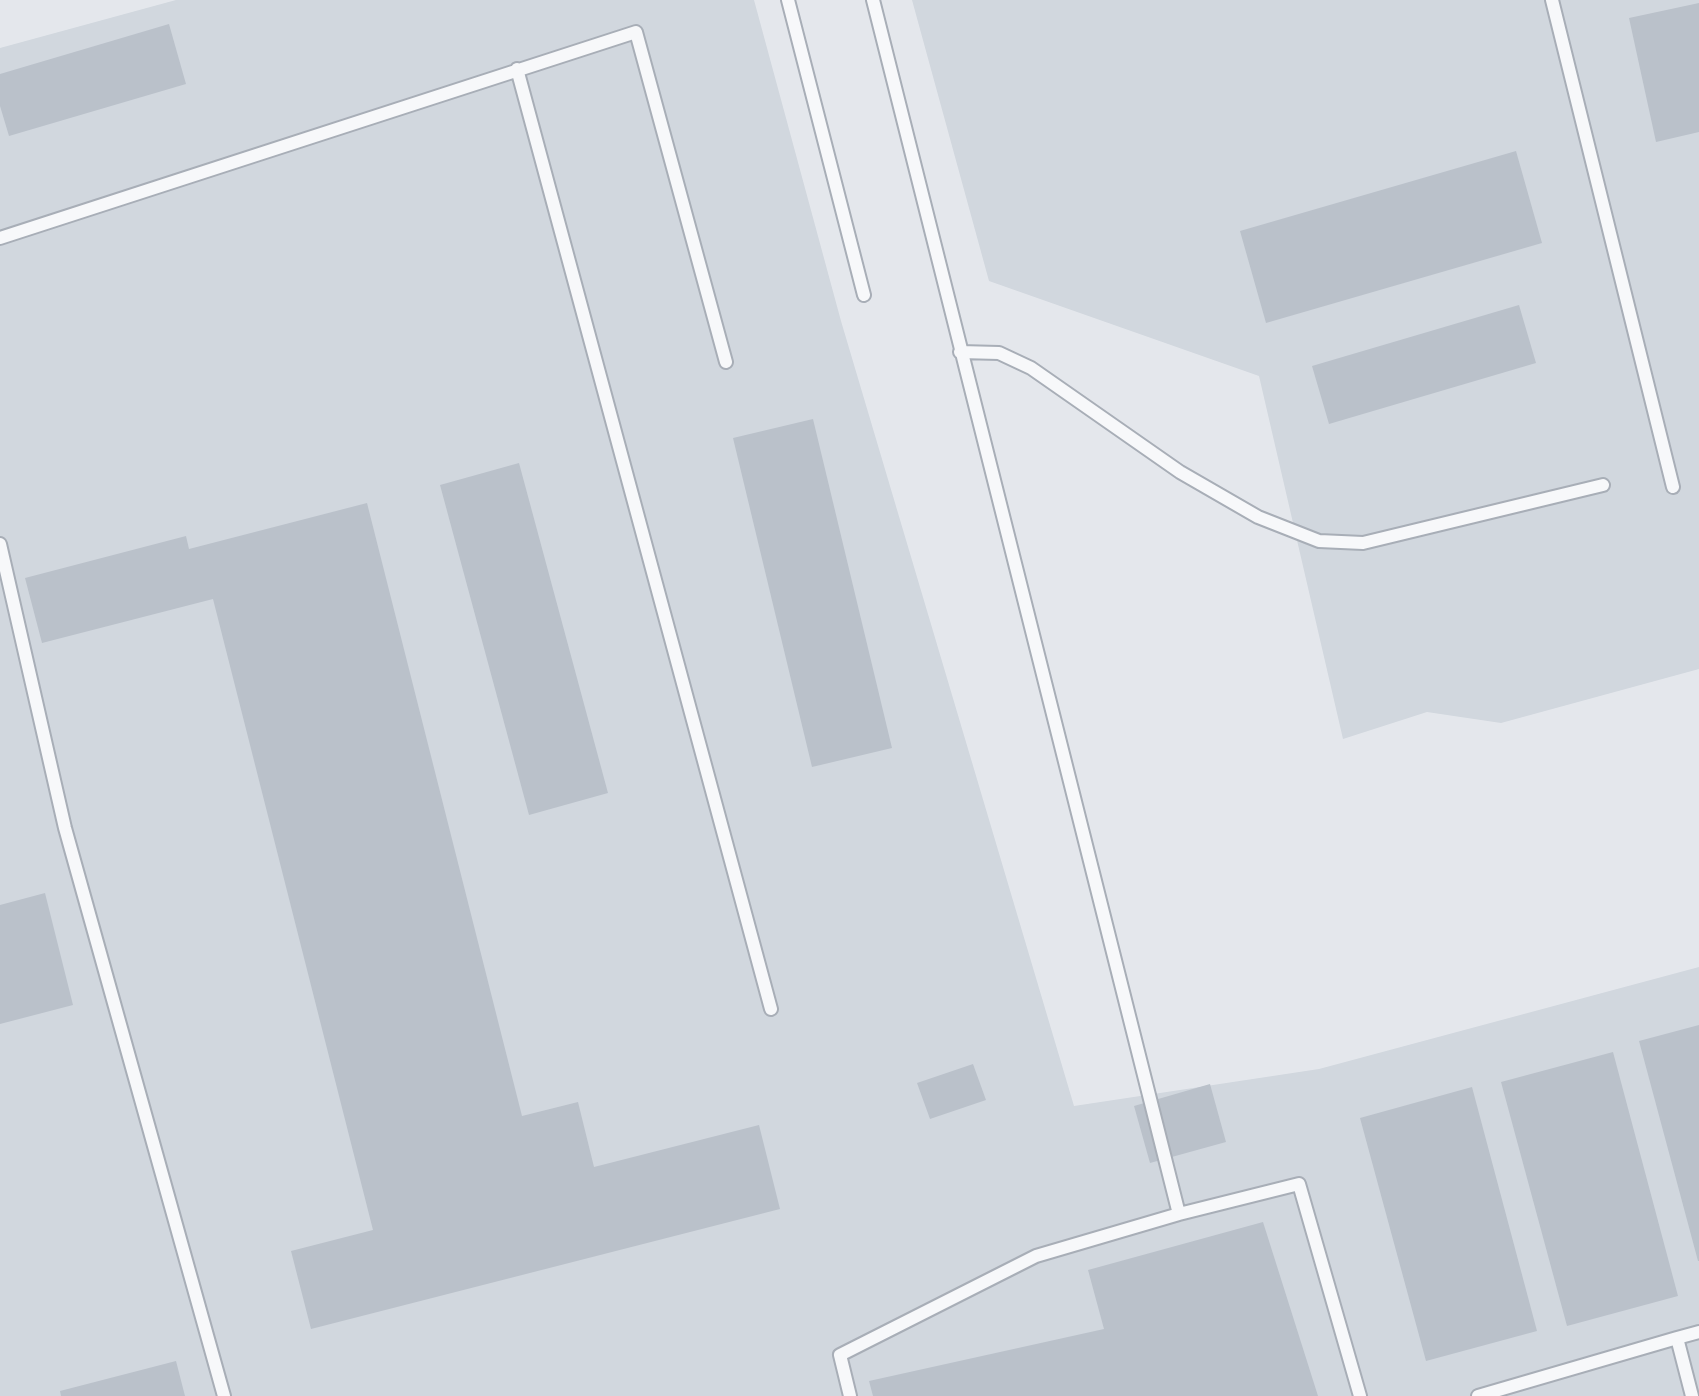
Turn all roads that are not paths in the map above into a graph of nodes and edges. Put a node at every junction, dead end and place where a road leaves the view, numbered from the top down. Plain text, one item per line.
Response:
1 (788, 0) edge
2 (873, 0) edge
3 (1552, 0) edge
4 (517, 69) junction
5 (0, 238) edge
6 (864, 295) dead end
7 (960, 352) junction
8 (726, 362) dead end
9 (1603, 485) dead end
10 (1673, 487) dead end
11 (0, 544) edge
12 (771, 1009) dead end
13 (1179, 1214) junction
14 (1699, 1332) edge
15 (1677, 1338) junction
16 (224, 1396) edge
17 (850, 1396) edge
18 (1360, 1396) edge
19 (1478, 1396) edge
20 (1692, 1396) edge

1 - 6 lane
2 - 7 lane
3 - 10 lane
4 - 5 lane
4 - 8 lane
4 - 12 lane
7 - 9 lane
7 - 13 lane
11 - 16 lane
13 - 17 lane
13 - 18 lane
14 - 15 lane
15 - 19 lane
15 - 20 lane

